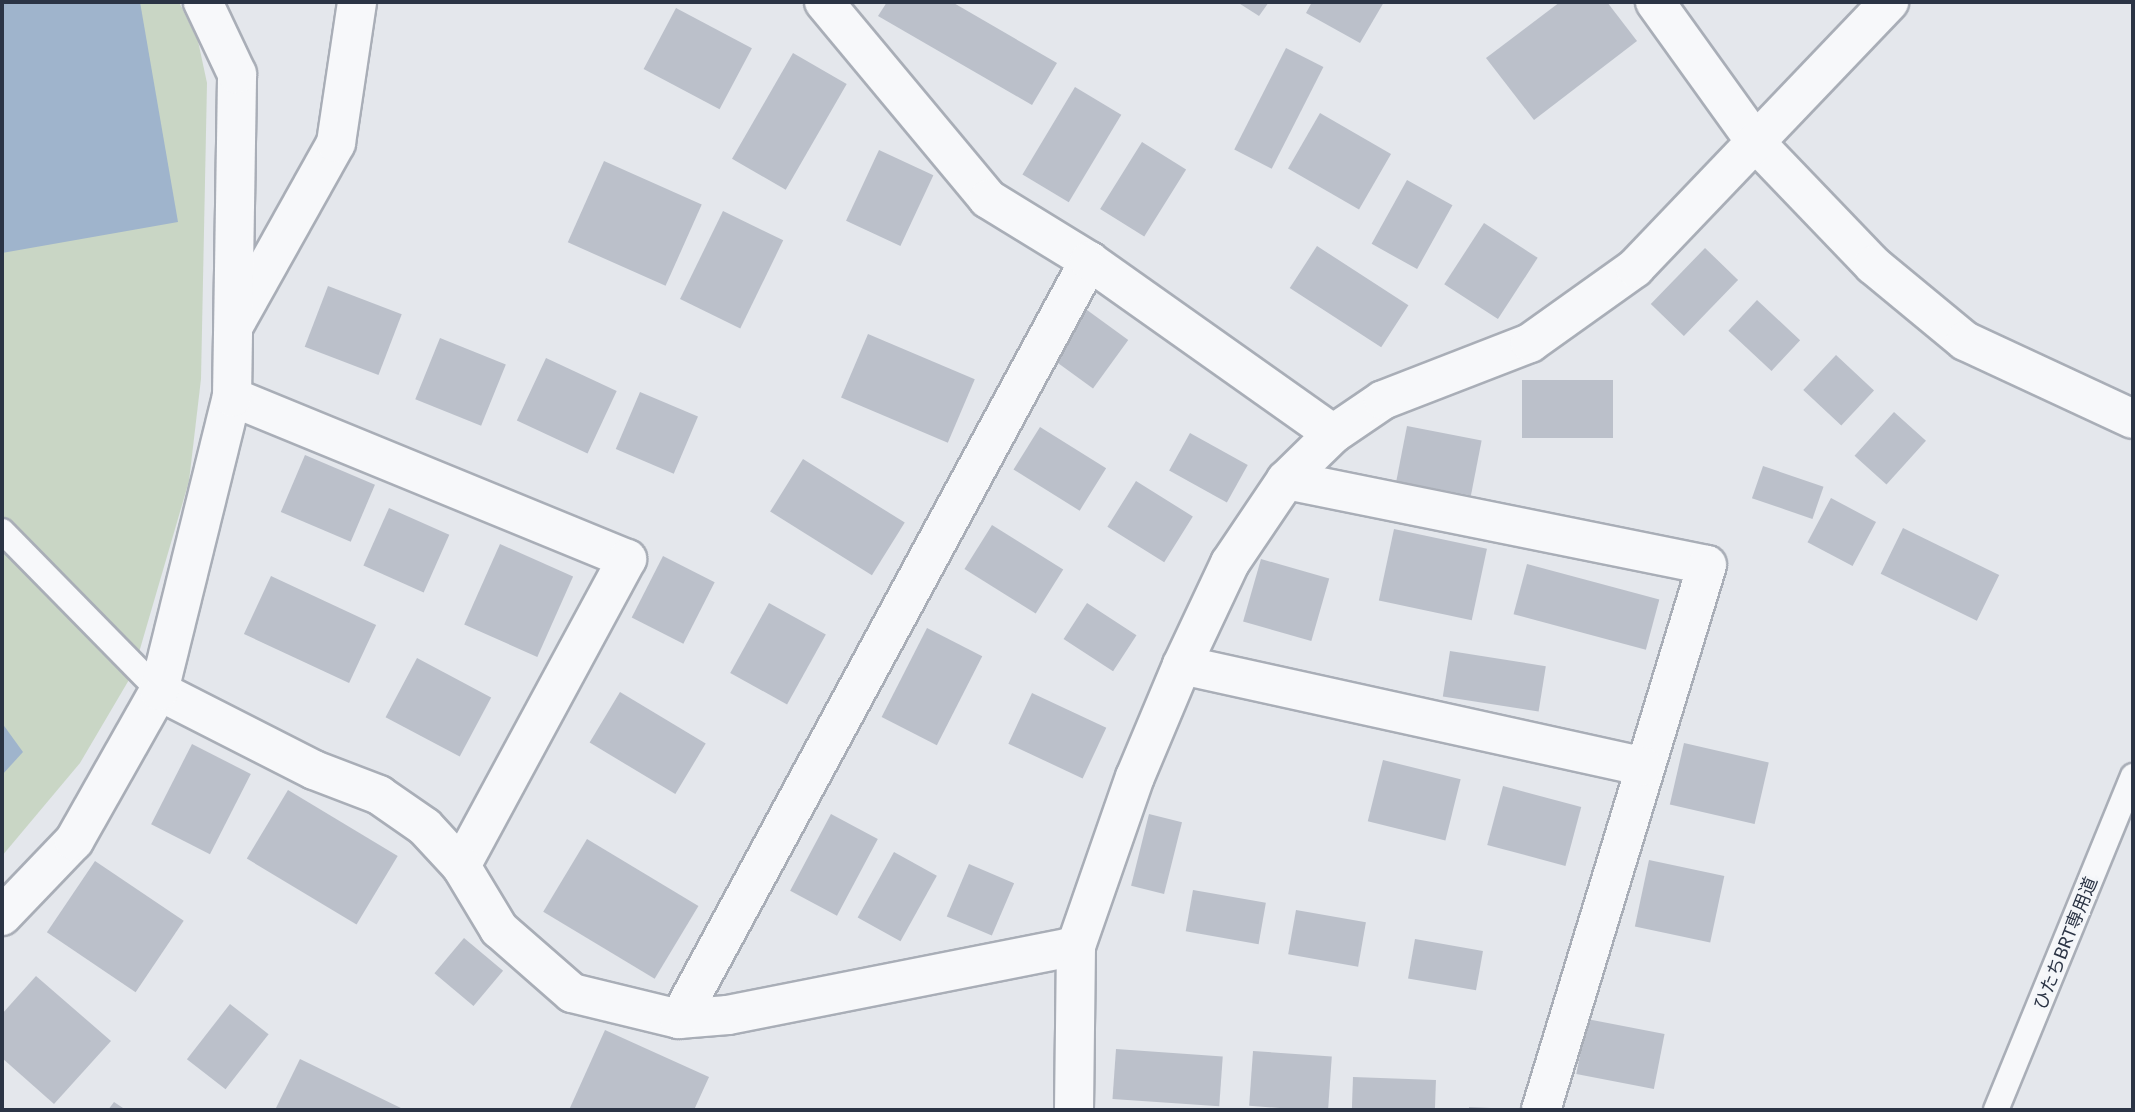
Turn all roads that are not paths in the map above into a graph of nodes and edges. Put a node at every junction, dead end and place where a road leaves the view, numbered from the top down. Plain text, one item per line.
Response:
1 (202, 2) edge
2 (357, 2) edge
3 (824, 2) edge
4 (1655, 2) edge
5 (1889, 2) edge
6 (1757, 144) junction
7 (1089, 261) junction
8 (233, 327) junction
9 (232, 397) junction
10 (2133, 419) edge
11 (1333, 434) junction
12 (1286, 480) junction
13 (2, 531) edge
14 (1182, 666) junction
15 (159, 691) junction
16 (1643, 766) junction
17 (2133, 776) edge
18 (461, 866) junction
19 (2, 916) edge
20 (1076, 946) junction
21 (679, 1019) junction
22 (1074, 1110) edge
23 (1541, 1110) edge
24 (1996, 1110) edge

1 - 8 street
2 - 8 street
3 - 7 street
4 - 6 street
5 - 6 street
6 - 10 street
6 - 11 street
7 - 11 street
7 - 21 street
8 - 9 street
9 - 15 street
9 - 18 street
11 - 12 street
12 - 14 street
12 - 16 street
13 - 15 lane
14 - 16 street
14 - 20 street
15 - 18 street
15 - 19 street
16 - 23 street
17 - 24 lane, ひたちBRT専用道
18 - 21 street
20 - 21 street
20 - 22 street

